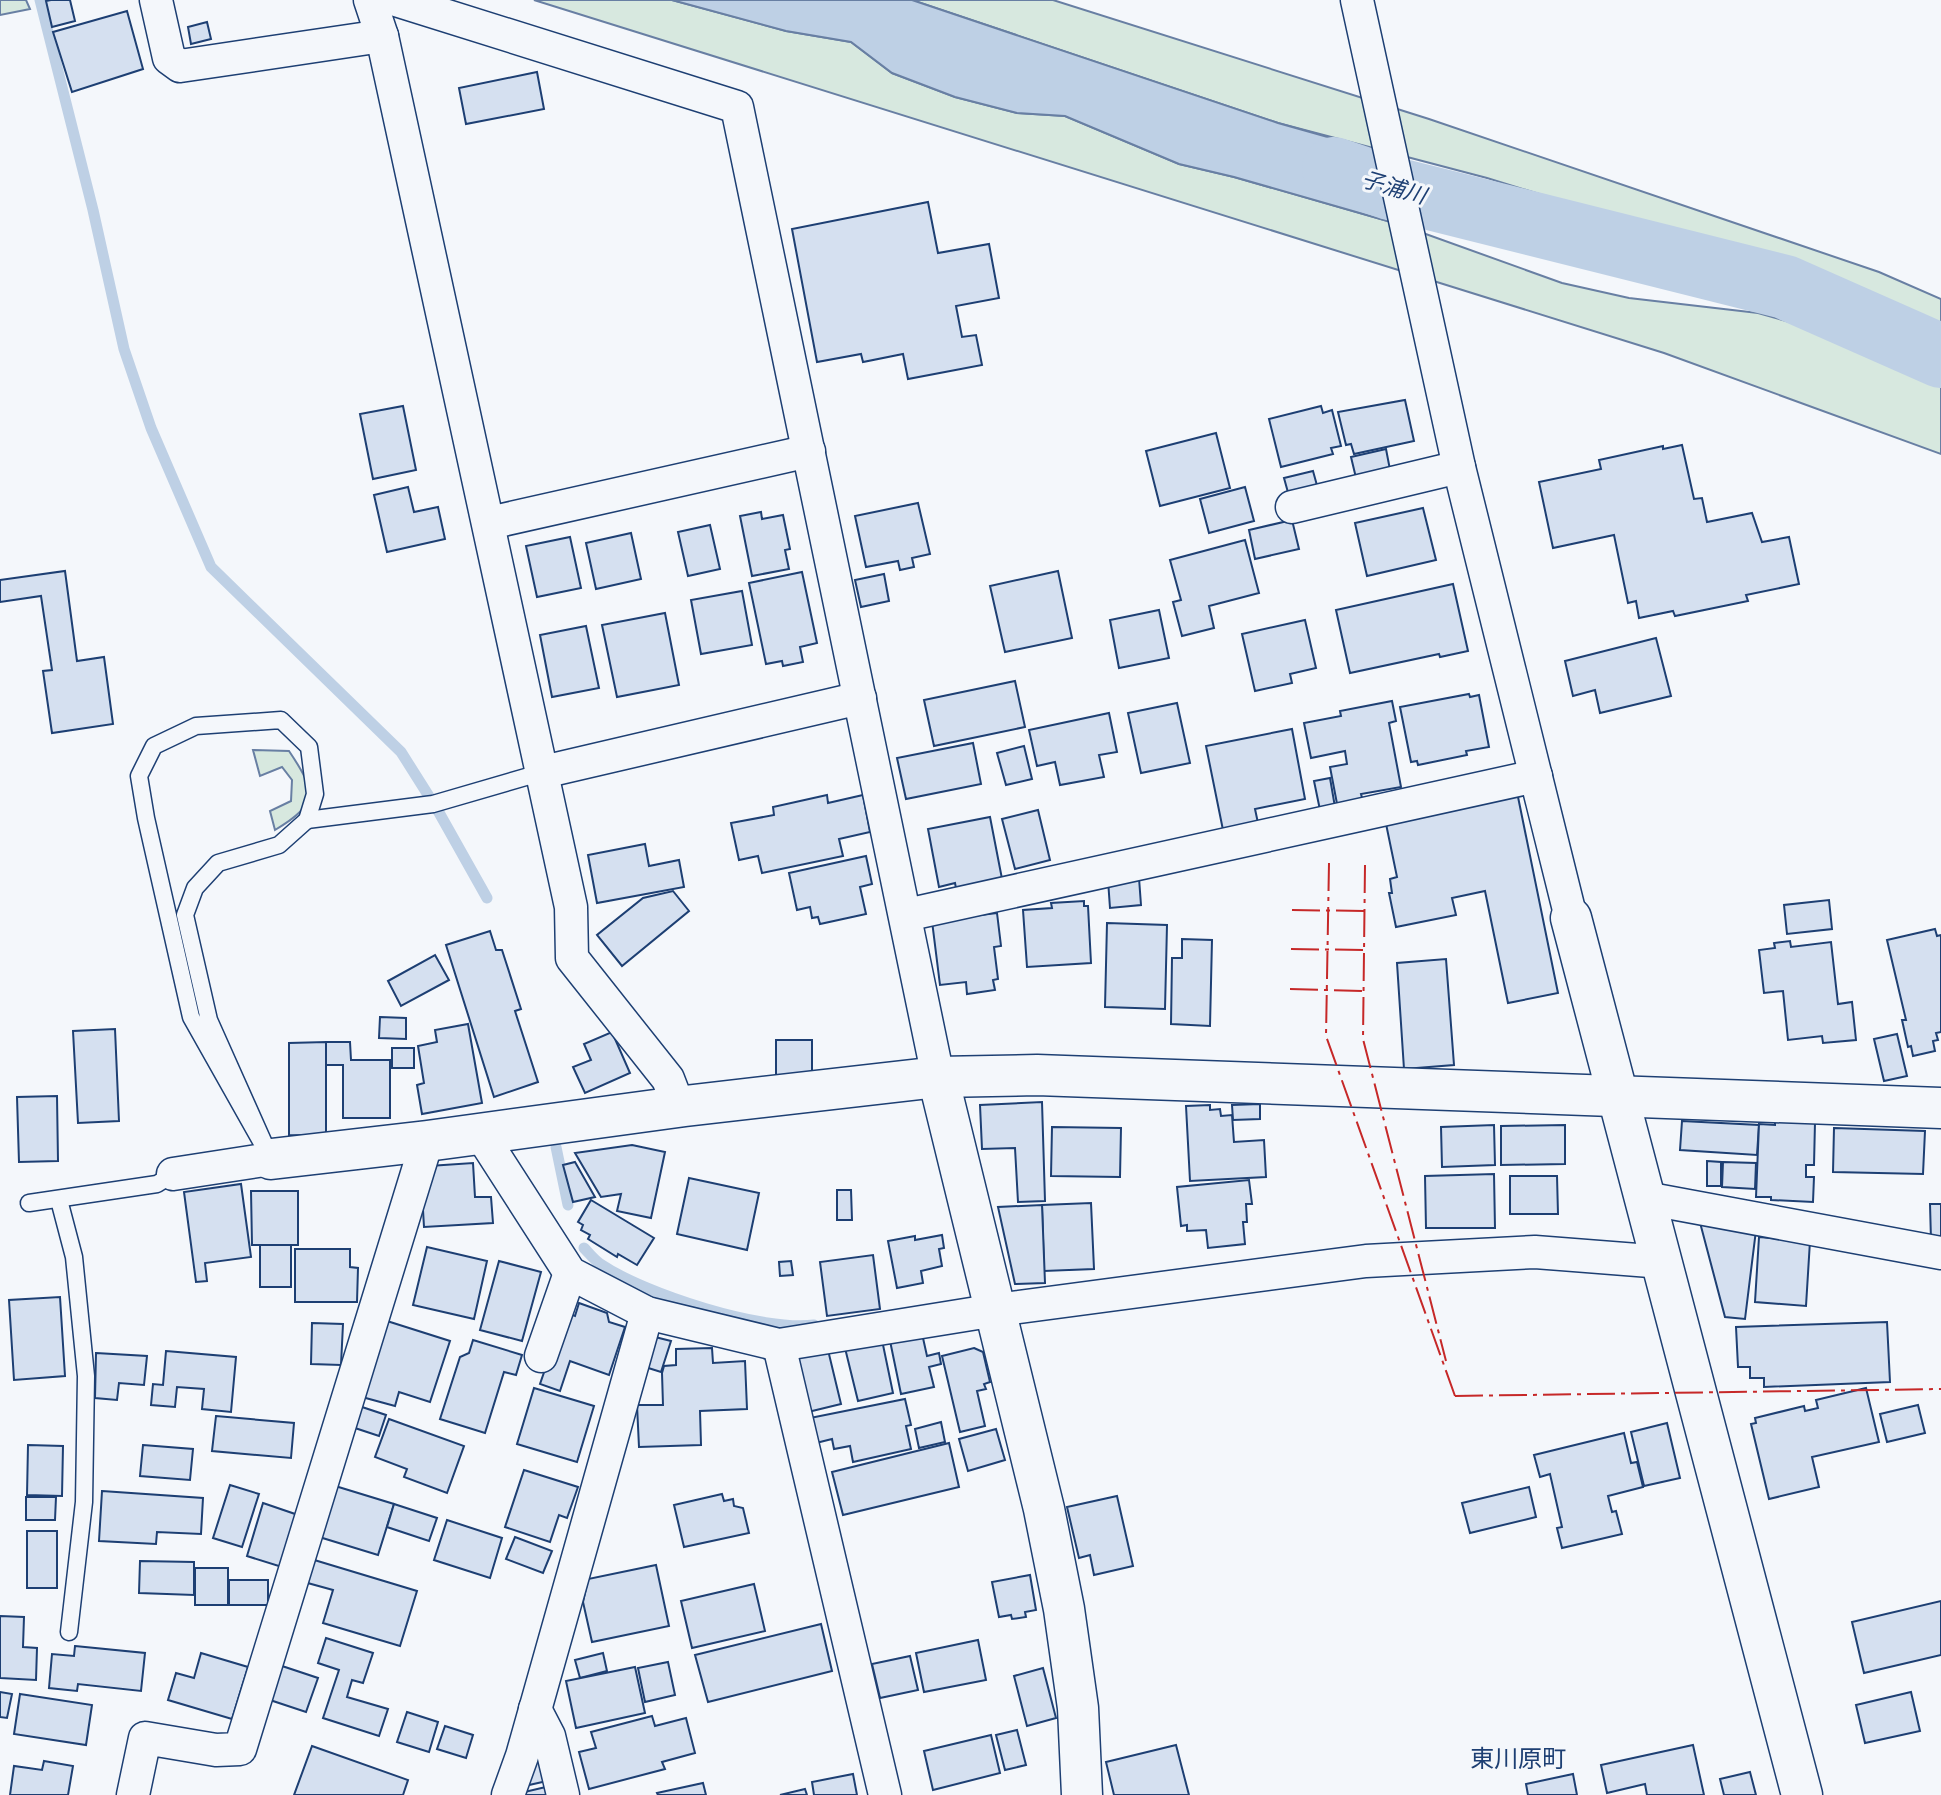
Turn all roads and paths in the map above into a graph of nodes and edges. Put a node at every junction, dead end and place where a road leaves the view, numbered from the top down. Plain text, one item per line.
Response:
1 (156, 0) edge
2 (370, 0) edge
3 (396, 0) edge
4 (1357, 0) edge
5 (382, 36) junction
6 (809, 451) junction
7 (1459, 467) junction
8 (1292, 507) dead end
9 (489, 523) junction
10 (860, 698) junction
11 (543, 772) junction
12 (1536, 776) junction
13 (307, 820) junction
14 (906, 915) junction
15 (1571, 918) joint
16 (938, 1077) junction
17 (1617, 1097) junction
18 (673, 1108) junction
19 (1941, 1108) edge
20 (480, 1133) junction
21 (427, 1141) junction
22 (271, 1159) junction
23 (173, 1174) joint
24 (1645, 1198) junction
25 (59, 1200) junction
26 (29, 1203) dead end
27 (1941, 1253) edge
28 (1663, 1262) junction
29 (570, 1273) junction
30 (996, 1310) junction
31 (647, 1313) junction
32 (779, 1345) junction
33 (541, 1356) dead end
34 (69, 1632) dead end
35 (535, 1709) junction
36 (133, 1795) edge
37 (508, 1795) edge
38 (563, 1795) edge
39 (885, 1795) edge
40 (1082, 1795) edge
41 (1802, 1795) edge

1 - 5 street
2 - 5 street
3 - 6 street
4 - 7 street
5 - 9 street
6 - 9 street
6 - 10 street
7 - 8 street
7 - 12 street
9 - 11 street
10 - 11 street
10 - 14 street
11 - 13 lane
11 - 18 street
12 - 14 street
12 - 15 street
13 - 22 lane
13 - 22 lane
14 - 16 street
15 - 17 street
16 - 17 street
16 - 18 street
16 - 30 street
17 - 19 street
17 - 24 street
18 - 20 street
20 - 21 street
20 - 29 street
21 - 22 street
21 - 36 street
22 - 23 street
23 - 25 lane
24 - 27 street
24 - 28 street
25 - 26 lane
25 - 34 lane
28 - 30 street
28 - 41 street
29 - 31 street
29 - 33 street
30 - 32 street
30 - 40 street
31 - 32 street
31 - 35 street
32 - 39 street
35 - 37 street
35 - 38 street

